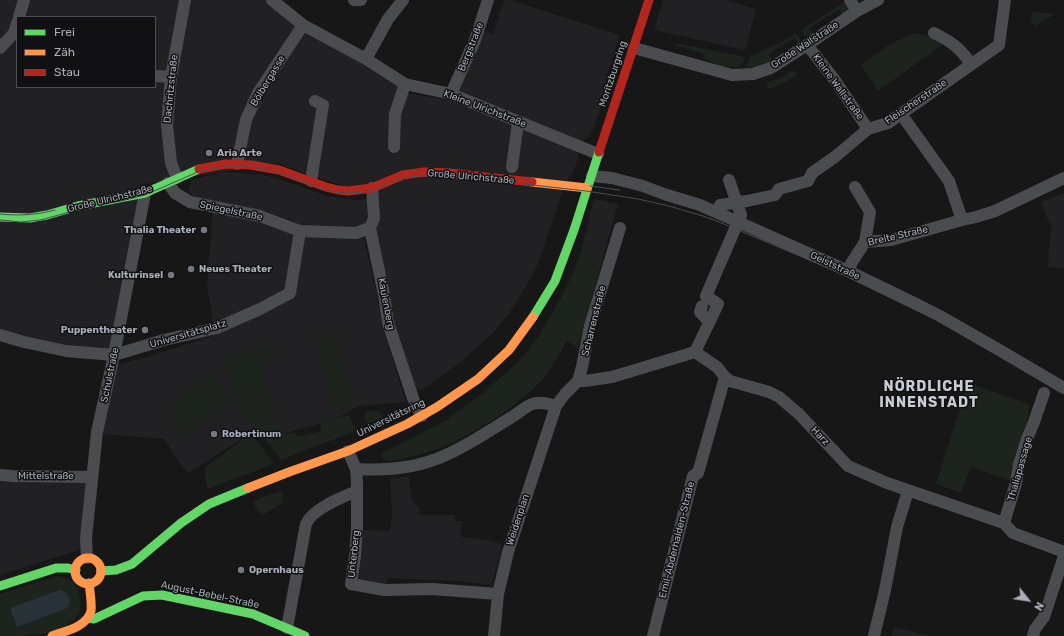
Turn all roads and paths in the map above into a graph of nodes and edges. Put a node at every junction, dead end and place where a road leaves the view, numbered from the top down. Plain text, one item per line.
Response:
1 (24, 0) edge
2 (185, 0) edge
3 (272, 0) edge
4 (354, 0) edge
5 (361, 0) edge
6 (403, 0) edge
7 (488, 0) edge
8 (649, 0) edge
9 (850, 0) edge
10 (878, 0) edge
11 (1005, 0) edge
12 (857, 11) junction
13 (19, 16) edge
14 (303, 25) junction
15 (16, 31) edge
16 (934, 33) dead end
17 (807, 45) junction
18 (0, 48) edge
19 (634, 48) junction
20 (366, 59) junction
21 (972, 64) junction
22 (156, 76) edge
23 (171, 77) junction
24 (405, 84) junction
25 (451, 94) junction
26 (315, 101) dead end
27 (901, 114) junction
28 (518, 122) junction
29 (868, 129) junction
30 (394, 147) dead end
31 (598, 154) junction
32 (237, 164) junction
33 (512, 167) dead end
34 (592, 176) junction
35 (1064, 178) edge
36 (173, 180) junction
37 (729, 180) dead end
38 (310, 181) junction
39 (855, 187) dead end
40 (372, 188) junction
41 (587, 188) junction
42 (145, 193) junction
43 (742, 202) junction
44 (720, 205) dead end
45 (0, 217) edge
46 (962, 220) junction
47 (738, 222) junction
48 (370, 228) junction
49 (620, 228) dead end
50 (300, 231) junction
51 (865, 242) junction
52 (848, 271) junction
53 (702, 306) dead end
54 (711, 317) junction
55 (0, 335) edge
56 (695, 352) junction
57 (114, 355) junction
58 (725, 377) junction
59 (578, 381) junction
60 (1064, 388) edge
61 (1044, 393) dead end
62 (556, 406) junction
63 (422, 416) junction
64 (348, 451) junction
65 (356, 469) junction
66 (0, 475) edge
67 (92, 476) junction
68 (908, 490) junction
69 (357, 491) junction
70 (1004, 523) junction
71 (1064, 552) edge
72 (1064, 556) edge
73 (87, 558) junction
74 (76, 570) junction
75 (101, 571) junction
76 (89, 583) junction
77 (0, 586) edge
78 (498, 594) junction
79 (88, 618) junction
80 (287, 628) junction
81 (76, 632) edge
82 (52, 636) edge
83 (305, 636) edge
84 (494, 636) edge
85 (653, 636) edge
86 (874, 636) edge
87 (1033, 636) edge

1 - 13 street
2 - 23 street, Dachritzstraße
3 - 14 street, Kleine Ulrichstraße
4 - 5 street
6 - 20 street
7 - 25 street, Bergstraße
8 - 19 street, Moritzburgring
9 - 12 street
10 - 12 street, Große Wallstraße
11 - 21 street, Fleischerstraße
12 - 17 street, Große Wallstraße
14 - 20 street, Kleine Ulrichstraße
14 - 32 street, Bölbergasse
15 - 18 street
16 - 21 street
17 - 19 street, Große Wallstraße
17 - 29 street, Kleine Wallstraße
19 - 31 street, Moritzburgring
20 - 24 street, Kleine Ulrichstraße
21 - 27 street, Fleischerstraße
22 - 23 street
23 - 36 street, Dachritzstraße
24 - 25 street, Kleine Ulrichstraße
24 - 30 street
25 - 28 street, Kleine Ulrichstraße
26 - 38 street
27 - 29 street, Fleischerstraße
27 - 46 street
28 - 31 street, Kleine Ulrichstraße
28 - 33 street, Große Ulrichstraße
29 - 43 street, Fleischerstraße
31 - 34 street, Universitätsring
32 - 36 street, Große Ulrichstraße
32 - 38 street, Große Ulrichstraße
34 - 41 street, Universitätsring
34 - 47 street, Geiststraße
35 - 46 street, Breite Straße
36 - 42 street, Große Ulrichstraße
36 - 50 street, Spiegelstraße
37 - 43 street
38 - 40 street, Große Ulrichstraße
39 - 51 street
40 - 41 street, Große Ulrichstraße
40 - 48 street, Kaulenberg
41 - 63 street, Universitätsring
42 - 45 street, Große Ulrichstraße
42 - 57 street, Schulstraße
43 - 44 street, Fleischerstraße
43 - 47 street
46 - 51 street, Breite Straße
47 - 52 street, Geiststraße
47 - 54 street
48 - 50 street, Spiegelstraße
48 - 63 street, Kaulenberg
49 - 59 street, Scharrenstraße
50 - 57 street, Universitätsplatz
51 - 52 street, Breite Straße
52 - 60 street, Geiststraße
53 - 54 street
54 - 56 street
55 - 57 street
56 - 58 street, Harz
56 - 59 street
57 - 67 street, Schulstraße
58 - 68 street, Harz
58 - 85 street, Emil-Abderhalden-Straße
59 - 62 street, Scharrenstraße
61 - 70 street, Thaliapassage
62 - 65 street
62 - 78 street, Weidenplan
63 - 64 street, Universitätsring
64 - 65 street, Unterberg
64 - 75 street, Universitätsring
65 - 69 street, Unterberg
66 - 67 street, Mittelstraße
67 - 73 street, Schulstraße
68 - 70 street, Harz
68 - 86 street
69 - 78 street, Unterberg
69 - 80 street
70 - 71 street, Harz
72 - 87 street
73 - 74 street
73 - 75 street
74 - 76 street
74 - 77 street
75 - 76 street
76 - 79 street
78 - 84 street, Weidenplan
79 - 80 street, August-Bebel-Straße
79 - 81 street
80 - 83 street, August-Bebel-Straße
81 - 82 street

